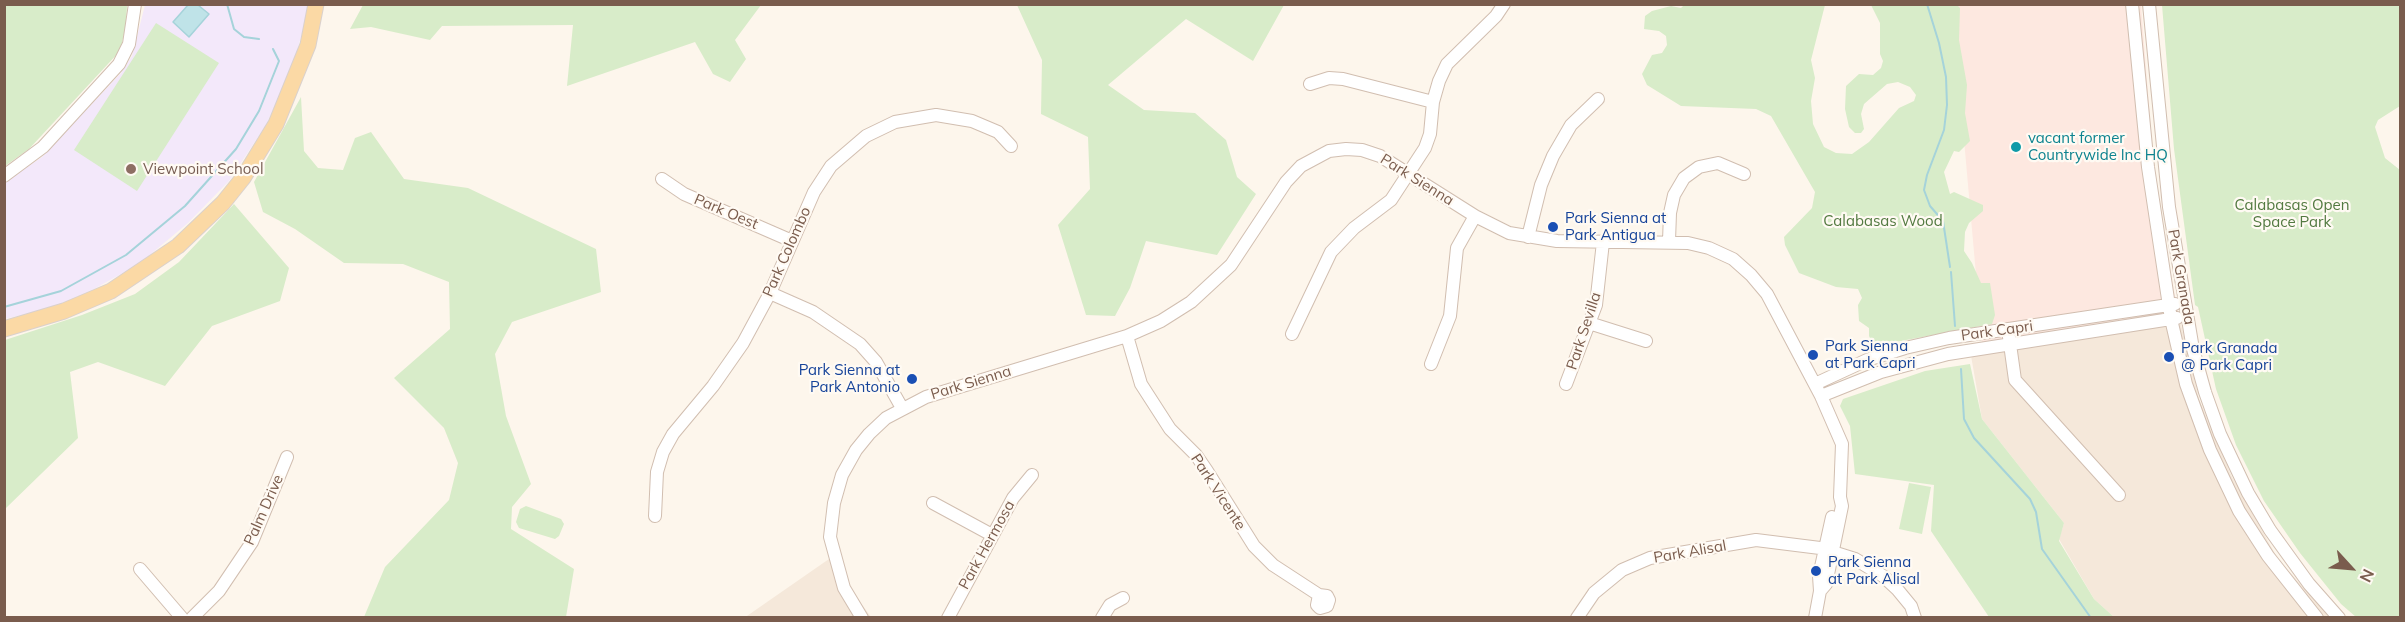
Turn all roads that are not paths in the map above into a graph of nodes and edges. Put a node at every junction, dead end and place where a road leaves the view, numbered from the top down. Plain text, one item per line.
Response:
1 (135, 4) edge
2 (316, 4) edge
3 (1504, 4) edge
4 (2132, 4) edge
5 (2149, 4) edge
6 (1310, 84) dead end
7 (1598, 99) dead end
8 (1433, 102) junction
9 (1011, 146) dead end
10 (1410, 173) junction
11 (1744, 174) dead end
12 (4, 176) edge
13 (662, 179) dead end
14 (1475, 216) junction
15 (1528, 237) junction
16 (792, 241) junction
17 (1669, 241) junction
18 (1603, 242) junction
19 (770, 293) junction
20 (2185, 302) junction
21 (2169, 304) junction
22 (2187, 316) junction
23 (2171, 319) junction
24 (1589, 323) junction
25 (4, 329) edge
26 (1292, 334) dead end
27 (1127, 336) junction
28 (2009, 337) junction
29 (1646, 341) dead end
30 (1431, 364) dead end
31 (1566, 384) dead end
32 (1815, 384) junction
33 (1821, 396) junction
34 (902, 408) junction
35 (287, 457) dead end
36 (1032, 475) dead end
37 (2119, 495) dead end
38 (933, 503) dead end
39 (655, 516) dead end
40 (992, 535) junction
41 (1829, 551) junction
42 (140, 569) dead end
43 (1318, 595) dead end
44 (1123, 598) dead end
45 (182, 618) edge
46 (192, 618) edge
47 (862, 618) edge
48 (948, 618) edge
49 (1102, 618) edge
50 (1576, 618) edge
51 (1815, 618) edge
52 (1915, 618) edge
53 (2317, 618) edge
54 (2339, 618) edge

1 - 12 street
2 - 25 main road
3 - 8 street
4 - 21 street, Park Granada
5 - 20 street, Park Granada
6 - 8 street
7 - 15 street
8 - 10 street
9 - 16 street, Park Colombo
10 - 14 street, Park Sienna
10 - 26 street
10 - 27 street, Park Sienna
11 - 17 street
13 - 16 street, Park Oest
14 - 15 street, Park Sienna
14 - 30 street
15 - 18 street, Park Sienna
16 - 19 street, Park Colombo
17 - 18 street, Park Sienna
17 - 32 street, Park Sienna
18 - 24 street, Park Sevilla
19 - 34 street
19 - 39 street, Park Colombo
20 - 21 street, Park Capri
20 - 22 street, Park Granada
21 - 23 street, Park Granada
21 - 28 street, Park Capri
22 - 23 street, Park Capri
22 - 54 street, Park Granada
23 - 28 street, Park Capri
23 - 53 street, Park Granada
24 - 29 street
24 - 31 street, Park Sevilla
27 - 34 street, Park Sienna
27 - 43 street, Park Vicente
28 - 32 street, Park Capri
28 - 33 street, Park Capri
28 - 37 street
32 - 33 street, Park Sienna
33 - 41 street, Park Sienna
34 - 47 street, Park Sienna
35 - 46 street, Palm Drive
36 - 40 street, Park Hermosa
38 - 40 street
40 - 48 street, Park Hermosa
41 - 50 street, Park Alisal
41 - 51 street, Park Sienna
41 - 52 street, Park Alisal
42 - 45 street
44 - 49 street

